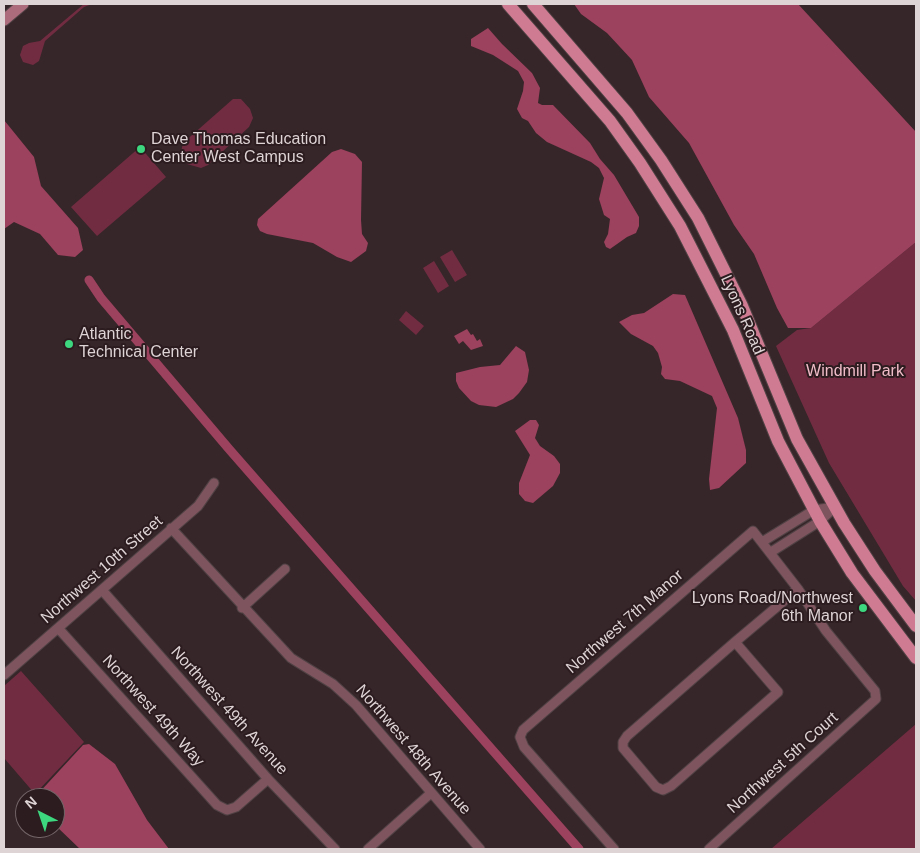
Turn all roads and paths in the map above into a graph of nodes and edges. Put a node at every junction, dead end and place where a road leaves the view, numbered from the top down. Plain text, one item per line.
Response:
1 (23, 4) edge
2 (508, 4) edge
3 (533, 4) edge
4 (4, 20) edge
5 (214, 483) dead end
6 (835, 507) junction
7 (817, 516) junction
8 (171, 528) junction
9 (762, 542) junction
10 (771, 552) junction
11 (285, 570) dead end
12 (798, 589) junction
13 (102, 590) junction
14 (242, 608) junction
15 (916, 626) edge
16 (58, 628) junction
17 (735, 642) junction
18 (916, 658) edge
19 (4, 675) edge
20 (268, 778) junction
21 (431, 792) junction
22 (335, 849) edge
23 (368, 849) edge
24 (480, 849) edge
25 (614, 849) edge
26 (709, 849) edge

1 - 4 main road
2 - 7 main road, Lyons Road
3 - 6 main road, Lyons Road
5 - 8 street, Northwest 10th Street
6 - 7 street
6 - 15 main road, Lyons Road
7 - 9 street
7 - 10 street
7 - 18 main road, Lyons Road
8 - 13 street, Northwest 10th Street
8 - 14 street, Northwest 48th Avenue
9 - 10 street
9 - 25 street, Northwest 7th Manor
10 - 12 street
11 - 14 street
12 - 17 street
12 - 26 street, Northwest 5th Court
13 - 16 street, Northwest 10th Street
13 - 20 street, Northwest 49th Avenue
14 - 21 street, Northwest 48th Avenue
16 - 19 street, Northwest 10th Street
16 - 20 street, Northwest 49th Way
17 - 17 street
20 - 22 street, Northwest 49th Avenue
21 - 23 street
21 - 24 street, Northwest 48th Avenue

